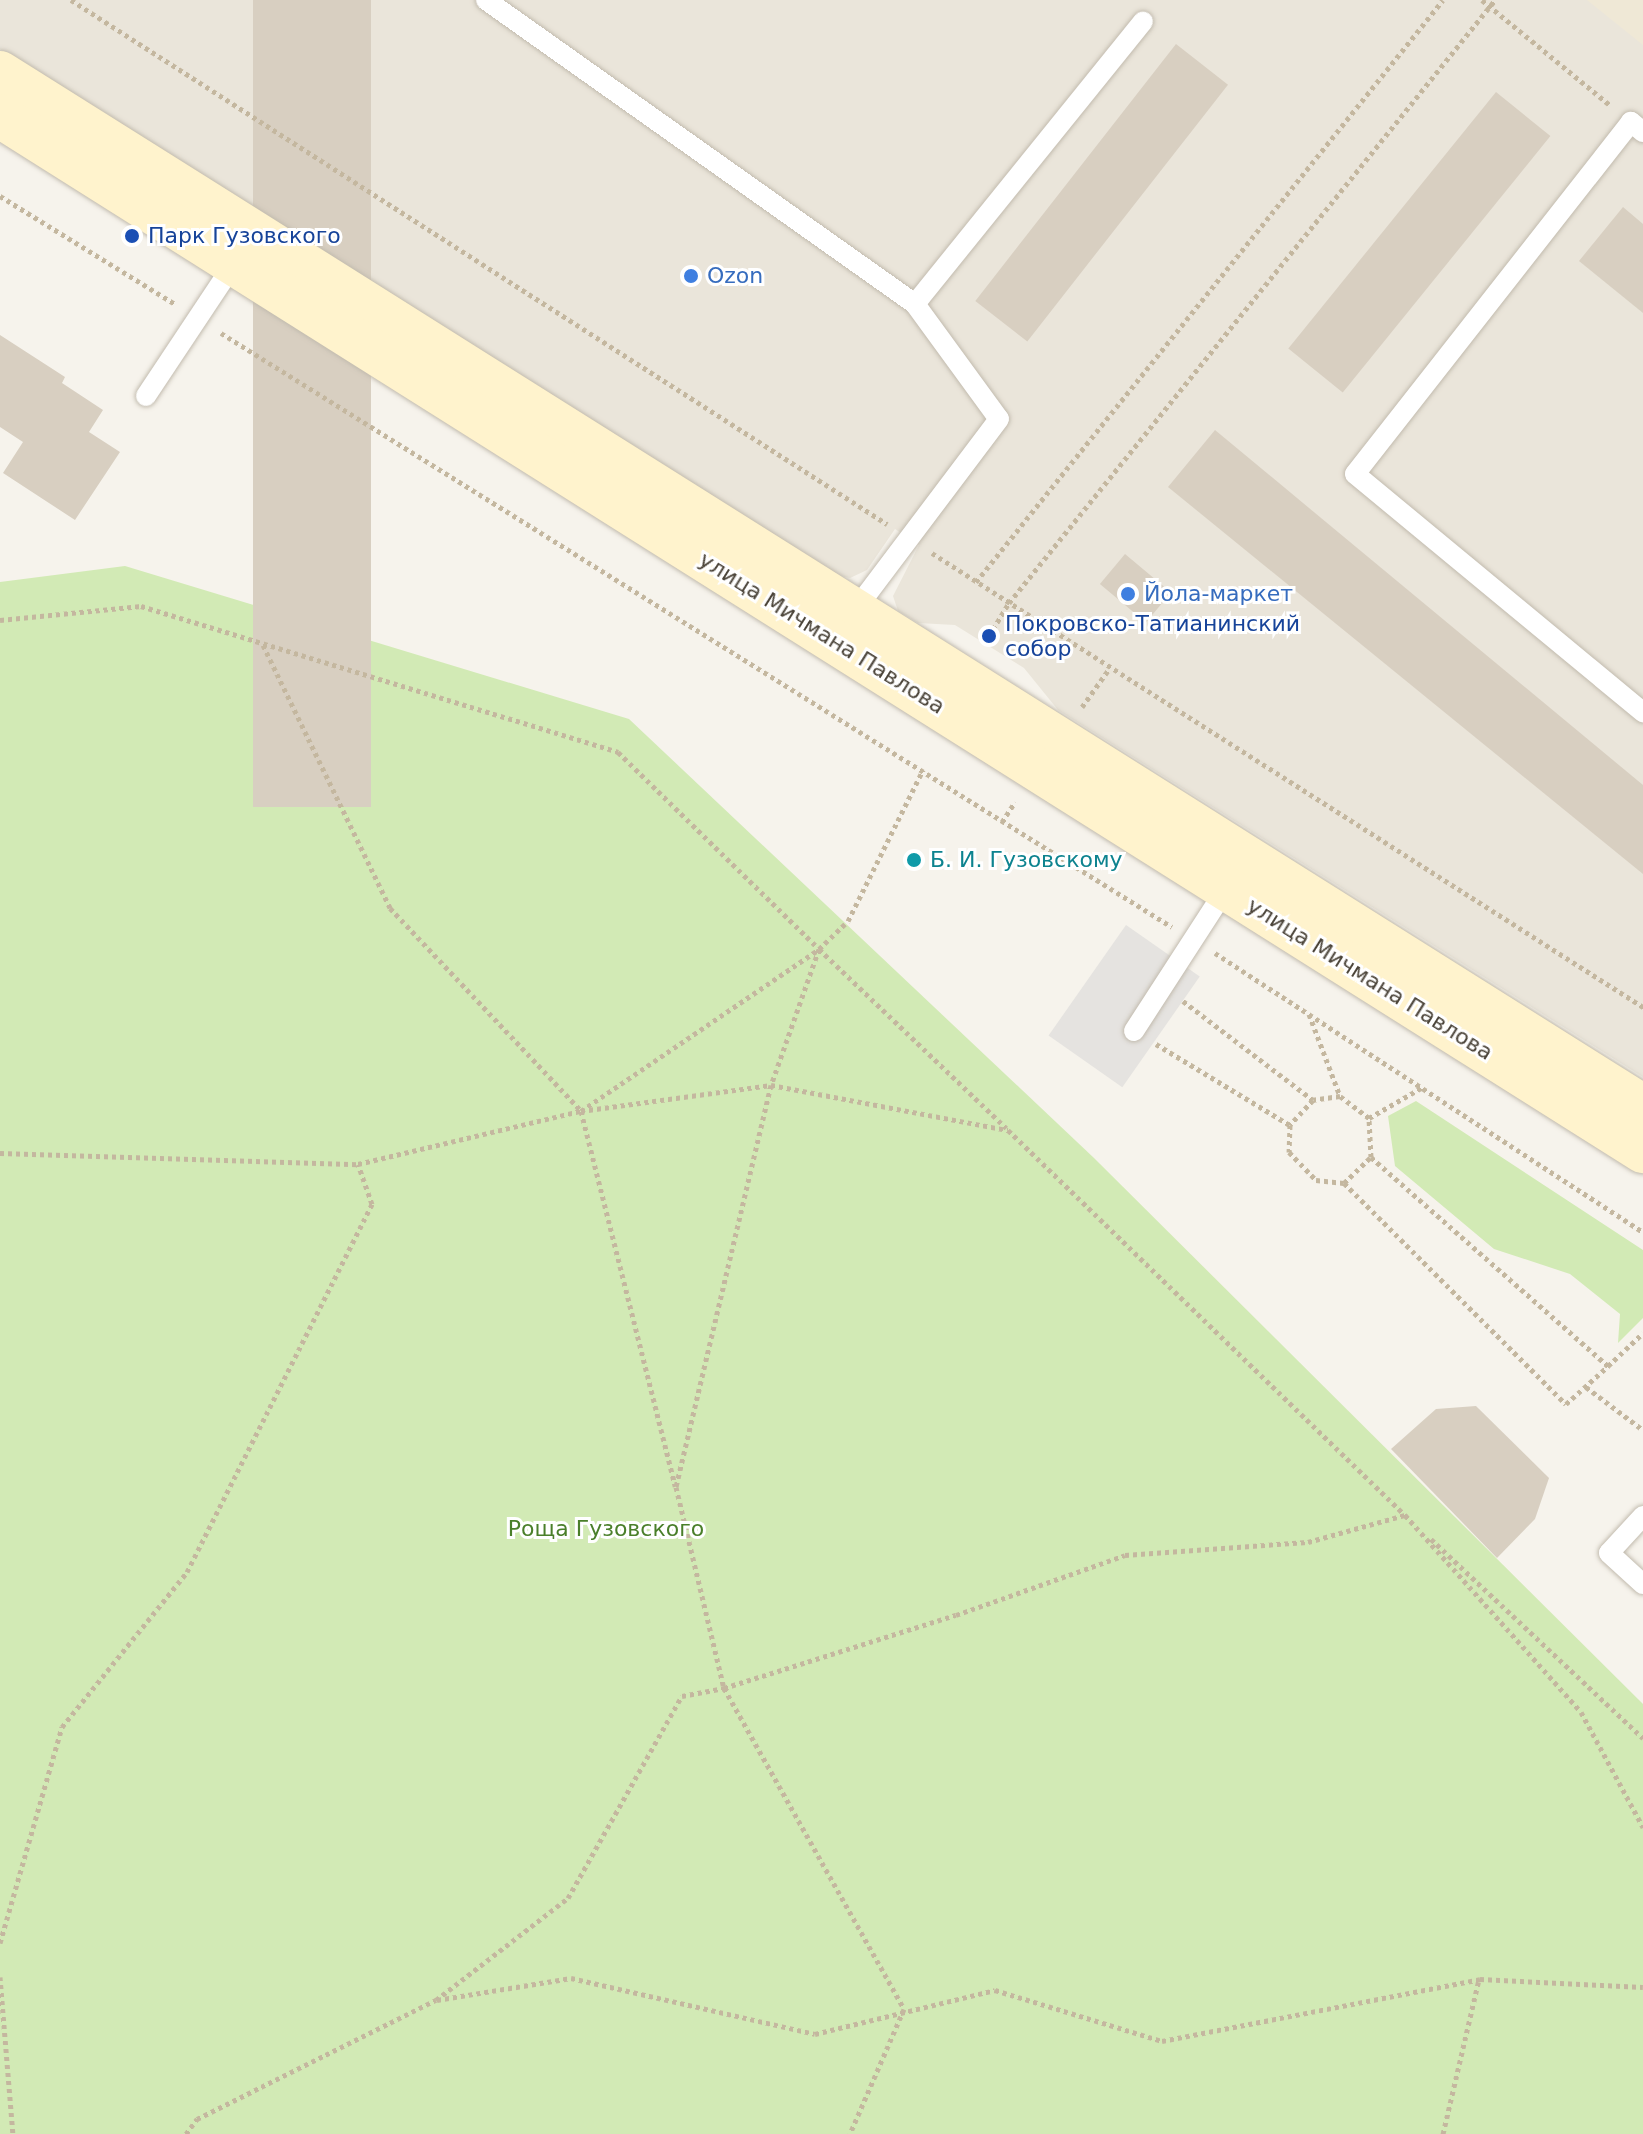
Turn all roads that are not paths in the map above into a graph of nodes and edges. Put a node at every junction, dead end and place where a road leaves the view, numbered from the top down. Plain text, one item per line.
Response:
1 (486, 0) edge
2 (1143, 21) dead end
3 (0, 73) edge
4 (0, 116) edge
5 (1637, 127) edge
6 (244, 248) junction
7 (915, 304) junction
8 (146, 396) dead end
9 (845, 625) junction
10 (1643, 712) edge
11 (1236, 873) junction
12 (1134, 1031) road end
13 (1643, 1107) edge
14 (1643, 1151) edge
15 (1643, 1516) edge
16 (1643, 1584) edge

1 - 7 lane
2 - 7 lane
3 - 6 main road, улица Мичмана Павлова
4 - 6 main road, улица Мичмана Павлова
5 - 10 lane
6 - 8 lane
6 - 9 main road, улица Мичмана Павлова
7 - 9 lane
9 - 11 main road, улица Мичмана Павлова
11 - 12 lane
11 - 13 main road, улица Мичмана Павлова
11 - 14 main road, улица Мичмана Павлова
15 - 16 lane

